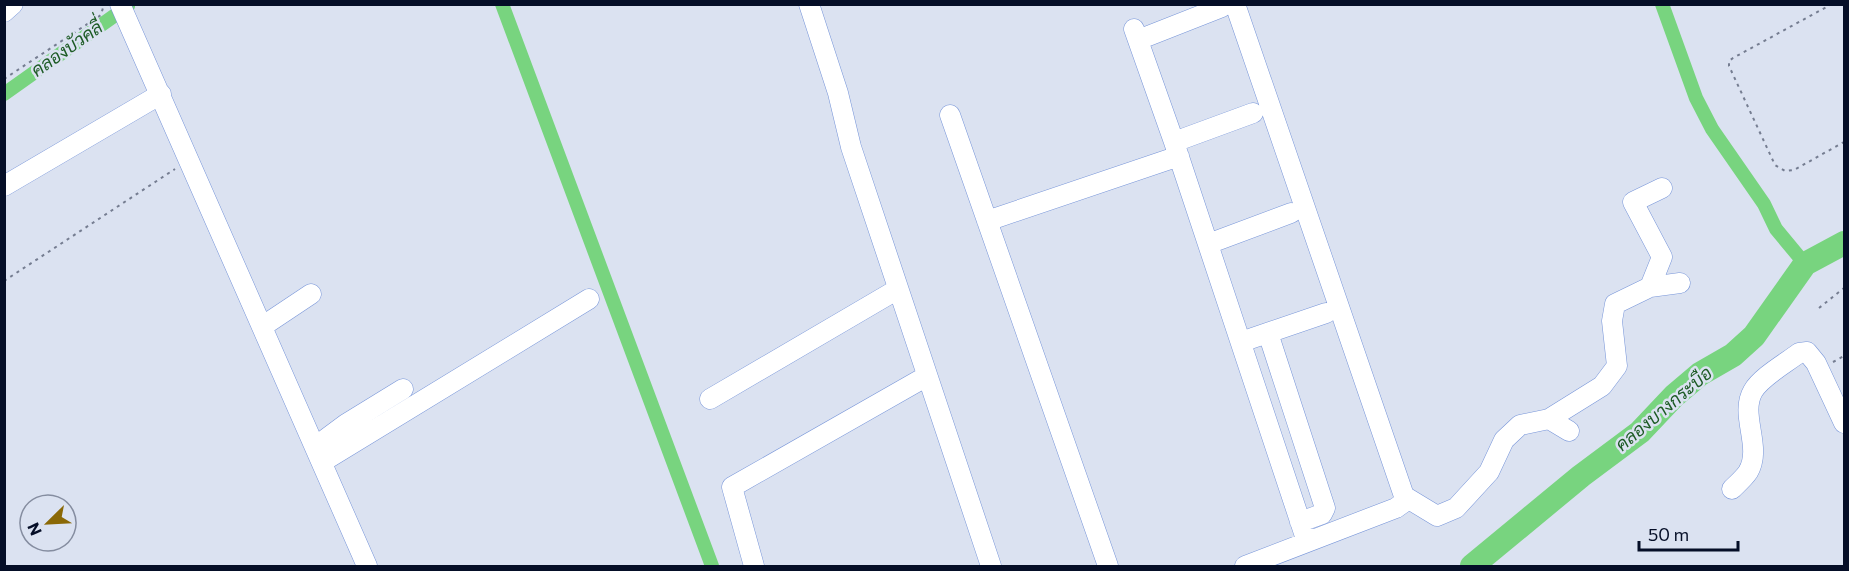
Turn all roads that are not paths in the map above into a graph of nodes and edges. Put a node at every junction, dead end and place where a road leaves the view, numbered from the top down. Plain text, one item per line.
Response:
1 (13, 4) edge
2 (120, 4) edge
3 (809, 4) edge
4 (1228, 6) edge
5 (4, 12) edge
6 (160, 94) junction
7 (1253, 113) dead end
8 (950, 115) dead end
9 (1176, 149) junction
10 (4, 186) edge
11 (1662, 188) dead end
12 (1291, 213) dead end
13 (987, 221) junction
14 (1208, 244) junction
15 (1680, 282) dead end
16 (1650, 287) junction
17 (898, 289) junction
18 (311, 294) dead end
19 (589, 299) dead end
20 (1326, 313) dead end
21 (263, 327) junction
22 (1268, 333) junction
23 (1241, 342) junction
24 (927, 375) junction
25 (402, 389) dead end
26 (710, 399) dead end
27 (1549, 419) junction
28 (1845, 423) edge
29 (1569, 431) dead end
30 (318, 454) junction
31 (1732, 489) dead end
32 (1404, 496) junction
33 (1300, 522) junction
34 (1307, 542) junction
35 (1271, 562) edge
36 (367, 567) edge
37 (754, 567) edge
38 (991, 567) edge
39 (1108, 567) edge
40 (1245, 567) edge

1 - 5 street
2 - 6 street
3 - 17 street
4 - 9 street
4 - 32 street
6 - 10 street
6 - 21 street
7 - 9 street
8 - 13 street
9 - 13 street
9 - 14 street
11 - 16 street
12 - 14 street
13 - 39 street
14 - 23 street
15 - 16 street
16 - 27 street
17 - 24 street
17 - 26 street
18 - 21 street
19 - 30 street
20 - 22 street
21 - 30 street
22 - 23 street
22 - 33 street
23 - 33 street
24 - 37 street
24 - 38 street
25 - 30 street
27 - 29 street
27 - 32 street
28 - 31 street
30 - 36 street
32 - 34 street
33 - 34 street
34 - 35 street
35 - 40 street

